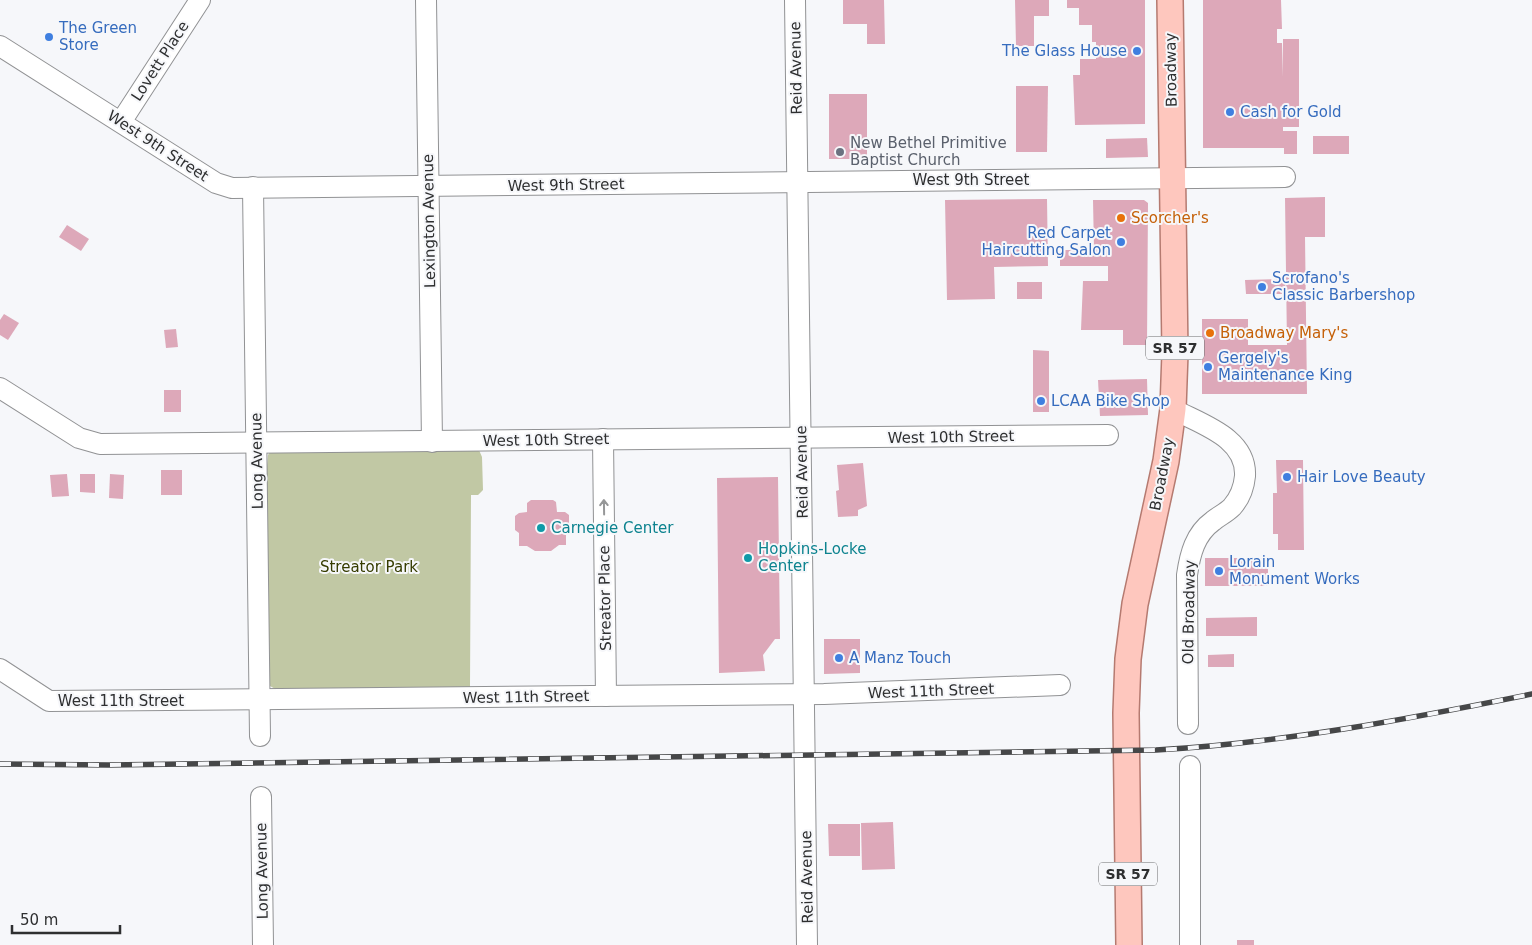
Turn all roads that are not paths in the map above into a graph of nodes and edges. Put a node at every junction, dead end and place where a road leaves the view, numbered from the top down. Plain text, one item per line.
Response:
1 (200, 0) edge
2 (426, 0) edge
3 (795, 0) edge
4 (1170, 0) edge
5 (0, 46) edge
6 (121, 122) junction
7 (1285, 177) dead end
8 (1173, 179) junction
9 (797, 182) junction
10 (253, 187) junction
11 (428, 188) junction
12 (0, 388) edge
13 (1173, 409) junction
14 (1108, 435) dead end
15 (603, 440) junction
16 (801, 440) junction
17 (257, 442) junction
18 (432, 442) junction
19 (0, 670) edge
20 (1060, 685) dead end
21 (805, 694) junction
22 (606, 696) junction
23 (260, 700) junction
24 (1188, 724) dead end
25 (260, 736) dead end
26 (1190, 766) dead end
27 (261, 797) dead end
28 (263, 945) edge
29 (807, 945) edge
30 (1129, 945) edge
31 (1190, 945) edge

1 - 6 street, Lovett Place
2 - 11 street, Lexington Avenue
3 - 9 street, Reid Avenue
4 - 8 main road, Broadway / SR 57
5 - 6 street, West 9th Street
6 - 10 street, West 9th Street
7 - 8 street, West 9th Street
8 - 9 street, West 9th Street
8 - 13 main road, Broadway / SR 57
9 - 11 street, West 9th Street
9 - 16 street, Reid Avenue
10 - 11 street, West 9th Street
10 - 17 street, Long Avenue
11 - 18 street, Lexington Avenue
12 - 17 street, West 10th Street
13 - 24 street, Old Broadway
13 - 30 main road, Broadway / SR 57
14 - 16 street, West 10th Street
15 - 16 street, West 10th Street
15 - 18 street, West 10th Street
22 -> 15 street, Streator Place
16 - 21 street, Reid Avenue
17 - 18 street, West 10th Street
17 - 23 street, Long Avenue
19 - 23 street, West 11th Street
20 - 21 street, West 11th Street
21 - 22 street, West 11th Street
21 - 29 street, Reid Avenue
22 - 23 street, West 11th Street
23 - 25 street, Long Avenue
26 - 31 street
27 - 28 street, Long Avenue

